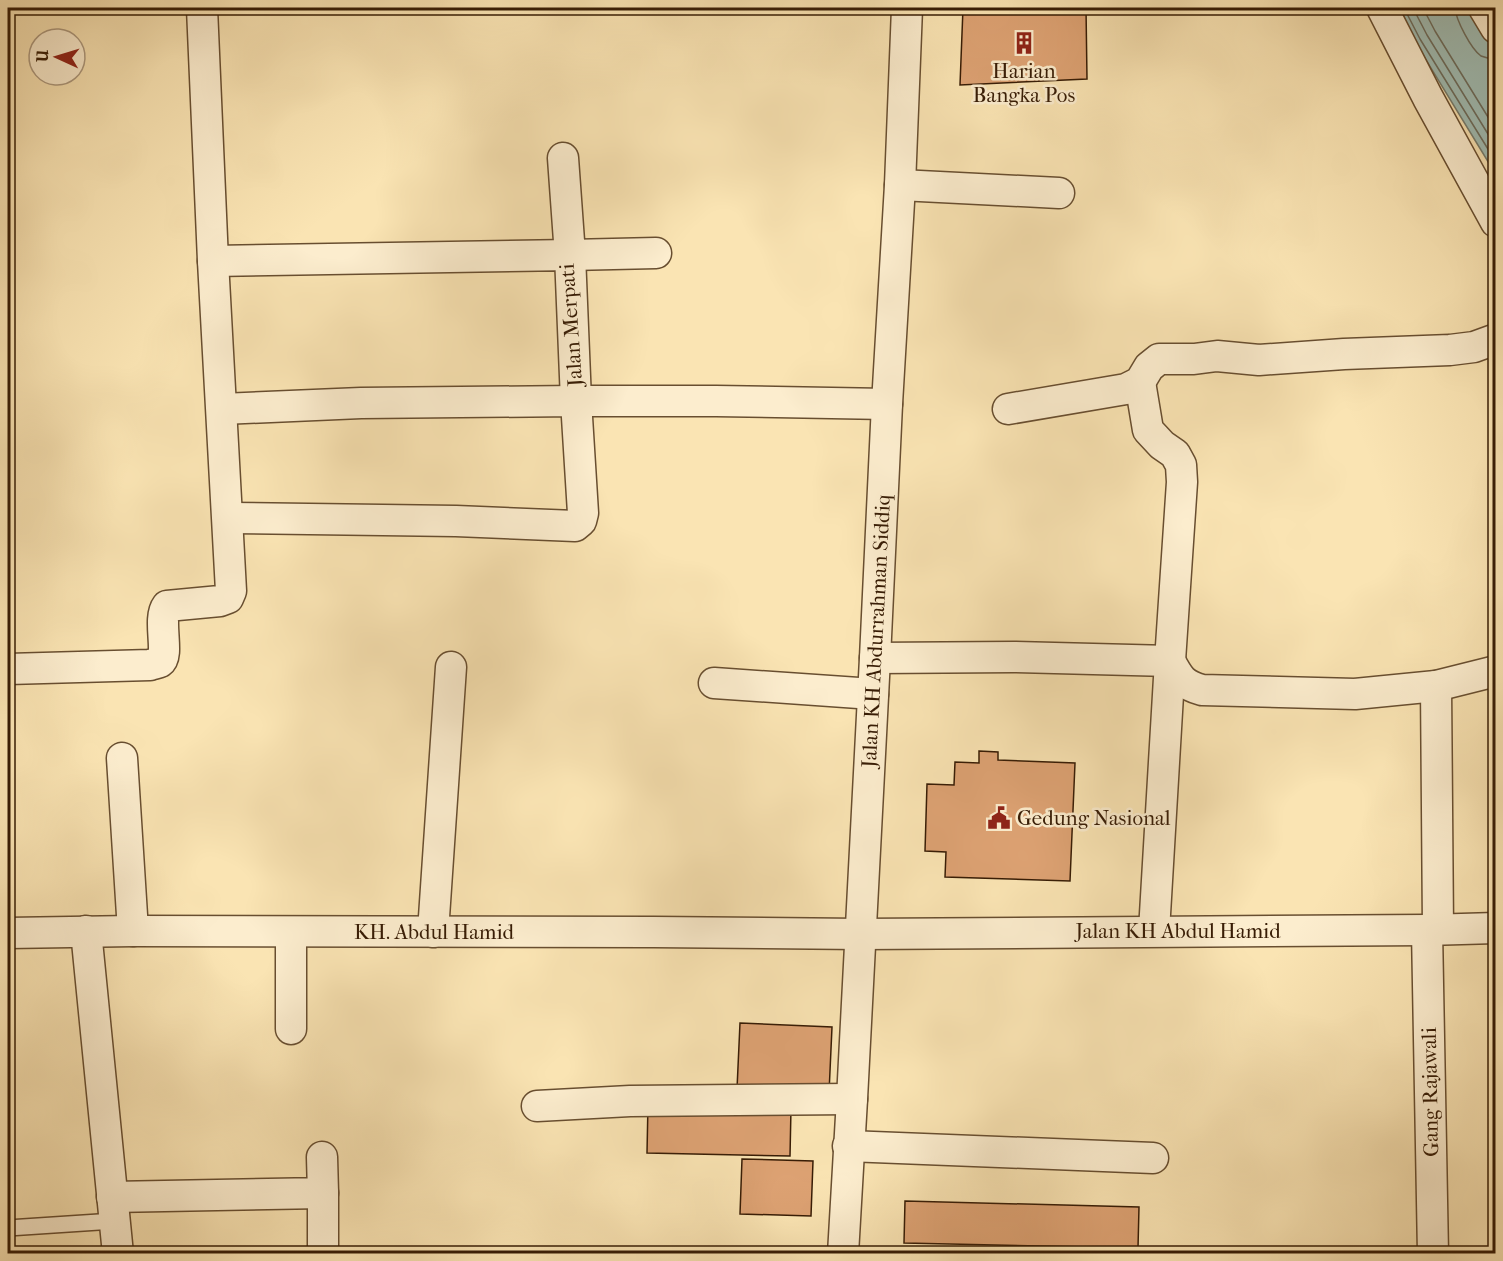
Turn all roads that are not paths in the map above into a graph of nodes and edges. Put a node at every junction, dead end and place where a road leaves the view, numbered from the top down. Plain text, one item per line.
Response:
1 (202, 8) edge
2 (907, 8) edge
3 (1382, 8) edge
4 (1484, 8) edge
5 (1496, 28) edge
6 (563, 158) dead end
7 (900, 185) junction
8 (1059, 193) dead end
9 (1496, 222) edge
10 (656, 253) dead end
11 (570, 255) junction
12 (213, 261) junction
13 (1496, 339) edge
14 (1140, 382) junction
15 (576, 401) junction
16 (887, 404) junction
17 (222, 409) junction
18 (1008, 409) dead end
19 (228, 518) junction
20 (875, 658) junction
21 (1170, 662) junction
22 (450, 667) dead end
23 (8, 669) edge
24 (1496, 671) edge
25 (714, 683) dead end
26 (1436, 686) junction
27 (873, 694) junction
28 (122, 758) dead end
29 (1496, 928) edge
30 (1432, 929) junction
31 (86, 931) junction
32 (133, 931) junction
33 (1155, 931) junction
34 (291, 932) junction
35 (433, 932) junction
36 (8, 933) edge
37 (861, 934) junction
38 (291, 1029) dead end
39 (852, 1100) junction
40 (537, 1106) dead end
41 (848, 1146) junction
42 (322, 1157) dead end
43 (1153, 1158) dead end
44 (323, 1193) junction
45 (113, 1209) junction
46 (8, 1228) edge
47 (323, 1247) dead end
48 (118, 1254) edge
49 (843, 1254) edge
50 (1433, 1254) edge

1 - 12 street
2 - 7 street, Jalan KH Abdurrahman Siddiq
3 - 9 street
4 - 5 street
6 - 11 street
7 - 8 street
7 - 16 street, Jalan KH Abdurrahman Siddiq
10 - 11 street
11 - 12 street, Jalan Merpati
11 - 15 street, Jalan Merpati
12 - 17 street
13 - 14 street
14 - 18 street
14 - 21 street
15 - 16 street, Jalan Merpati
15 - 17 street
15 - 19 street
16 - 20 street, Jalan KH Abdurrahman Siddiq
17 - 19 street
19 - 23 street
20 - 21 street
20 - 27 street, Jalan KH Abdurrahman Siddiq
21 - 26 street
21 - 33 street
22 - 35 street
24 - 26 street
25 - 27 street
26 - 30 street, Gang Rajawali
27 - 37 street, Jalan KH Abdurrahman Siddiq
28 - 32 street
29 - 30 street, Jalan KH Abdul Hamid
30 - 33 street, Jalan KH Abdul Hamid
30 - 50 street, Gang Rajawali
31 - 32 street, KH. Abdul Hamid
31 - 36 street, KH. Abdul Hamid
31 - 45 street
32 - 34 street, KH. Abdul Hamid
33 - 37 street, Jalan KH Abdul Hamid
34 - 35 street, KH. Abdul Hamid
34 - 38 street
35 - 37 street, KH. Abdul Hamid
37 - 39 street, Jalan KH Abdurrahman Siddiq
39 - 40 street
39 - 41 street, Jalan KH Abdurrahman Siddiq
41 - 43 street
41 - 49 street, Jalan KH Abdurrahman Siddiq
42 - 44 street
44 - 45 street
44 - 47 street
45 - 46 lane
45 - 48 street

